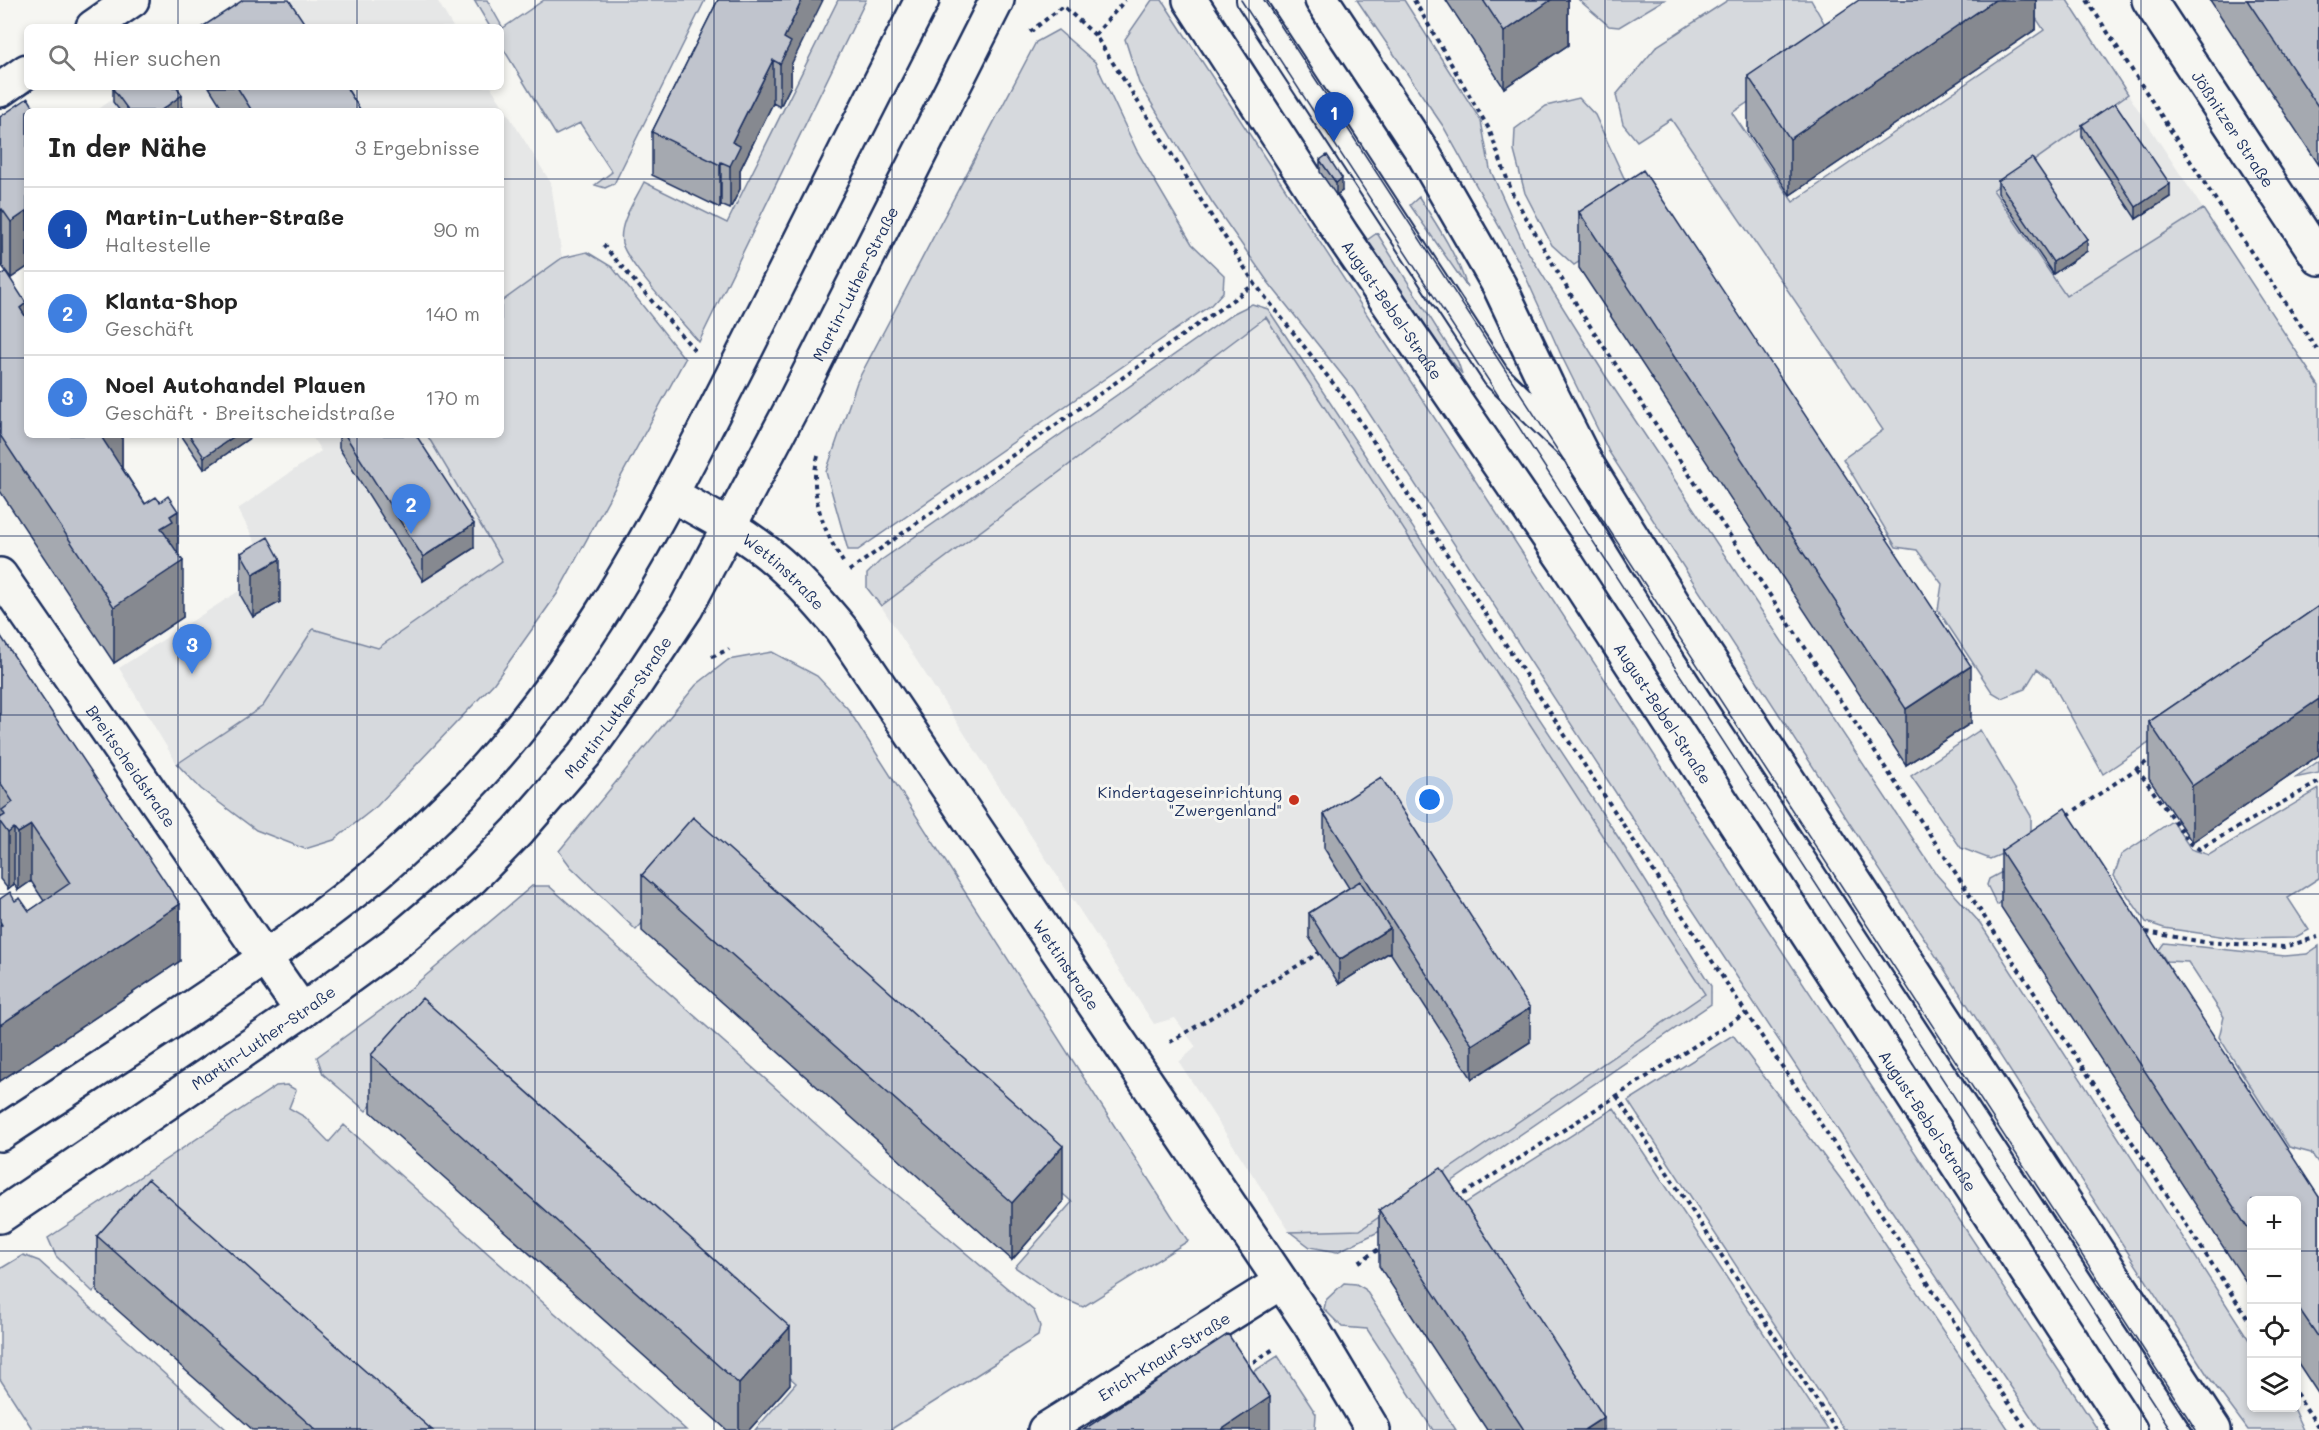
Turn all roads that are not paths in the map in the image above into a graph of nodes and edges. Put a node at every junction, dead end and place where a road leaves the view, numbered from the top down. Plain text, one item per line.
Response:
1 (132, 0) edge
2 (922, 0) edge
3 (997, 0) edge
4 (1190, 0) edge
5 (1250, 0) edge
6 (1322, 0) edge
7 (2149, 0) edge
8 (97, 24) edge
9 (24, 73) edge
10 (0, 90) edge
11 (2319, 258) edge
12 (1586, 463) junction
13 (670, 494) junction
14 (730, 527) junction
15 (0, 574) edge
16 (266, 958) junction
17 (302, 1011) junction
18 (0, 1134) edge
19 (0, 1216) edge
20 (1281, 1282) junction
21 (1045, 1430) edge
22 (1373, 1430) edge
23 (2130, 1430) edge
24 (2214, 1430) edge

1 - 8 street
2 - 13 street
3 - 14 street, Martin-Luther-Straße
4 - 23 street, August-Bebel-Straße
5 - 12 lane
6 - 12 street
7 - 11 street, Jößnitzer Straße
9 - 10 street
12 - 24 street
13 - 14 street, Wettinstraße
13 - 16 street
14 - 17 street, Martin-Luther-Straße
14 - 20 street, Wettinstraße
15 - 16 street, Breitscheidstraße
16 - 17 street, Breitscheidstraße
16 - 18 street
17 - 19 street, Martin-Luther-Straße
20 - 21 street, Erich-Knauf-Straße
20 - 22 street, Wettinstraße

